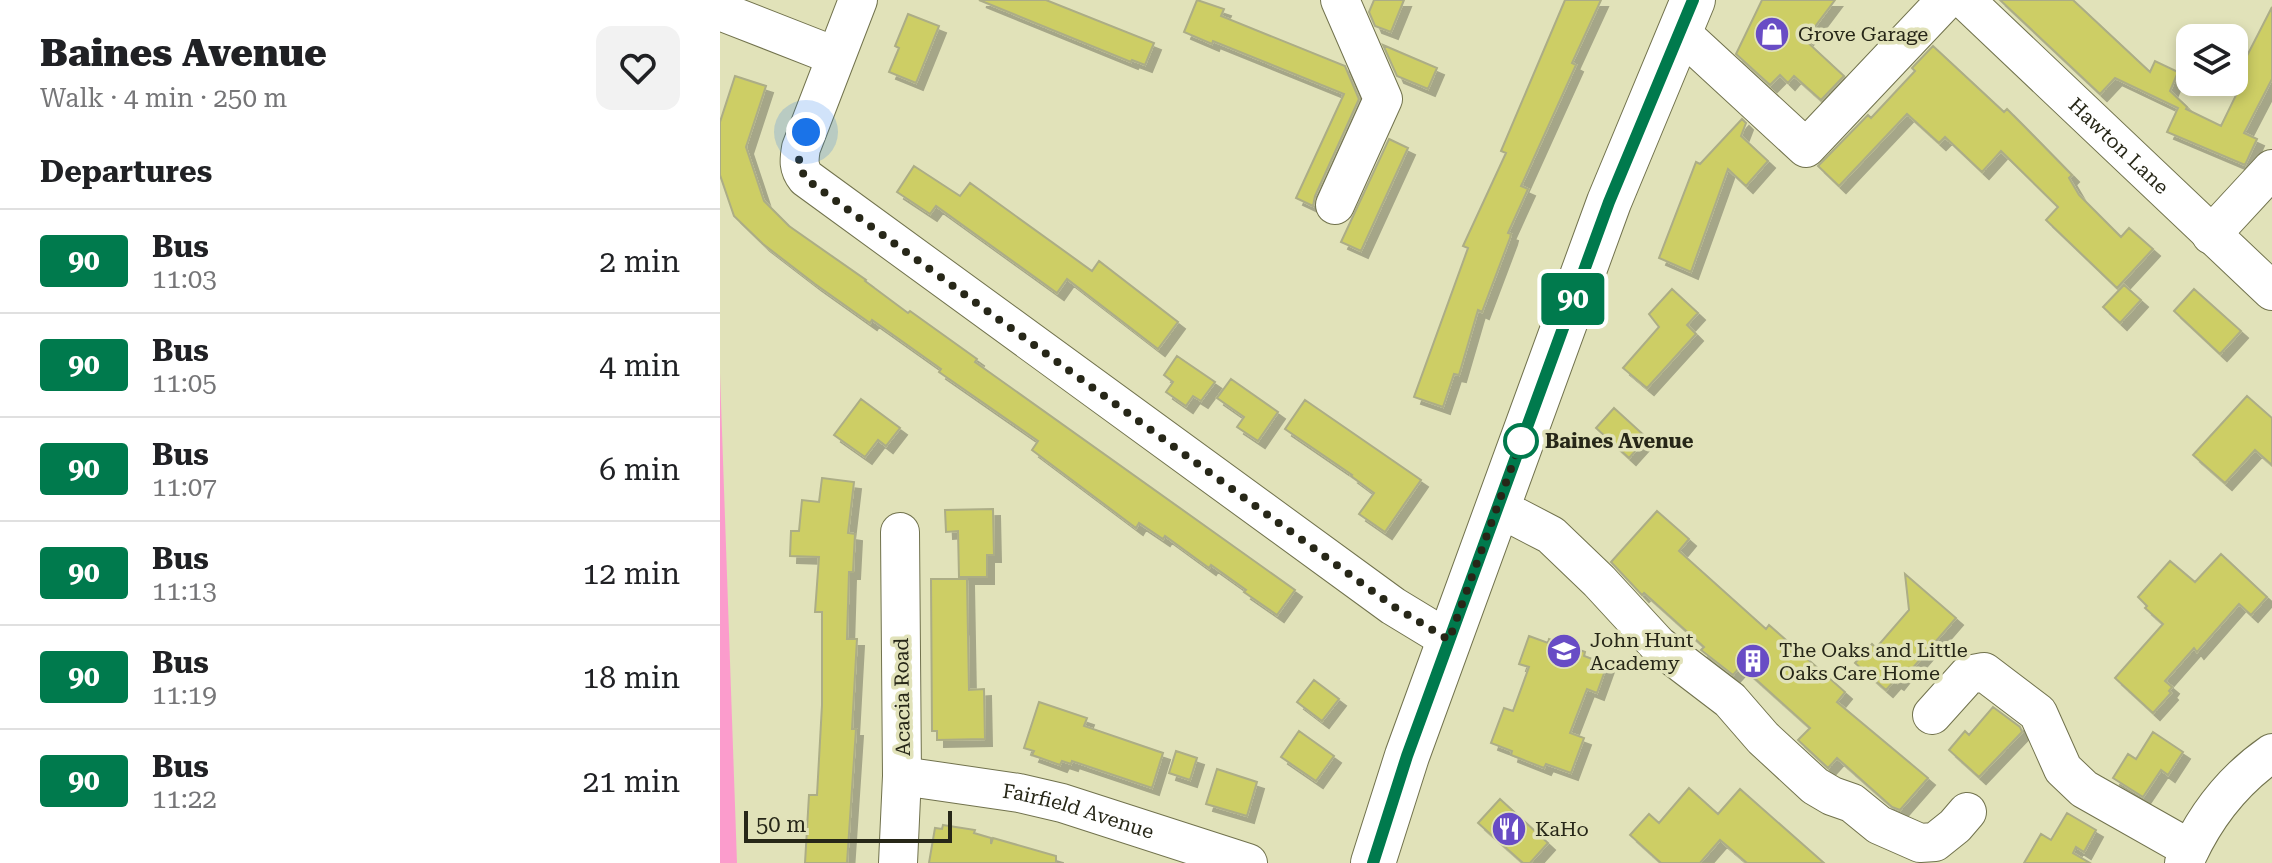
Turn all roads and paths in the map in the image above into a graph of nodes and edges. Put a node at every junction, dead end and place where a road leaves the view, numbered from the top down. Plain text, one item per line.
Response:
1 (858, 0) edge
2 (1340, 0) edge
3 (1946, 0) edge
4 (1965, 0) edge
5 (720, 11) edge
6 (1686, 16) edge
7 (835, 56) junction
8 (2272, 169) edge
9 (1335, 205) dead end
10 (2211, 235) junction
11 (2272, 291) edge
12 (1497, 507) junction
13 (900, 532) dead end
14 (1449, 640) junction
15 (1932, 715) dead end
16 (2272, 753) edge
17 (902, 776) junction
18 (1967, 812) dead end
19 (2187, 856) edge
20 (898, 863) edge
21 (1248, 863) edge
22 (1373, 863) edge

1 - 7 street
2 - 9 street
3 - 6 street
4 - 10 street, Hawton Lane
5 - 7 street
6 - 12 main road
7 - 14 street
8 - 10 street
10 - 11 street, Hawton Lane
12 - 14 main road
12 - 18 street
13 - 17 street, Acacia Road
14 - 22 main road
15 - 19 street
16 - 19 street
17 - 20 street, Acacia Road
17 - 21 street, Fairfield Avenue

